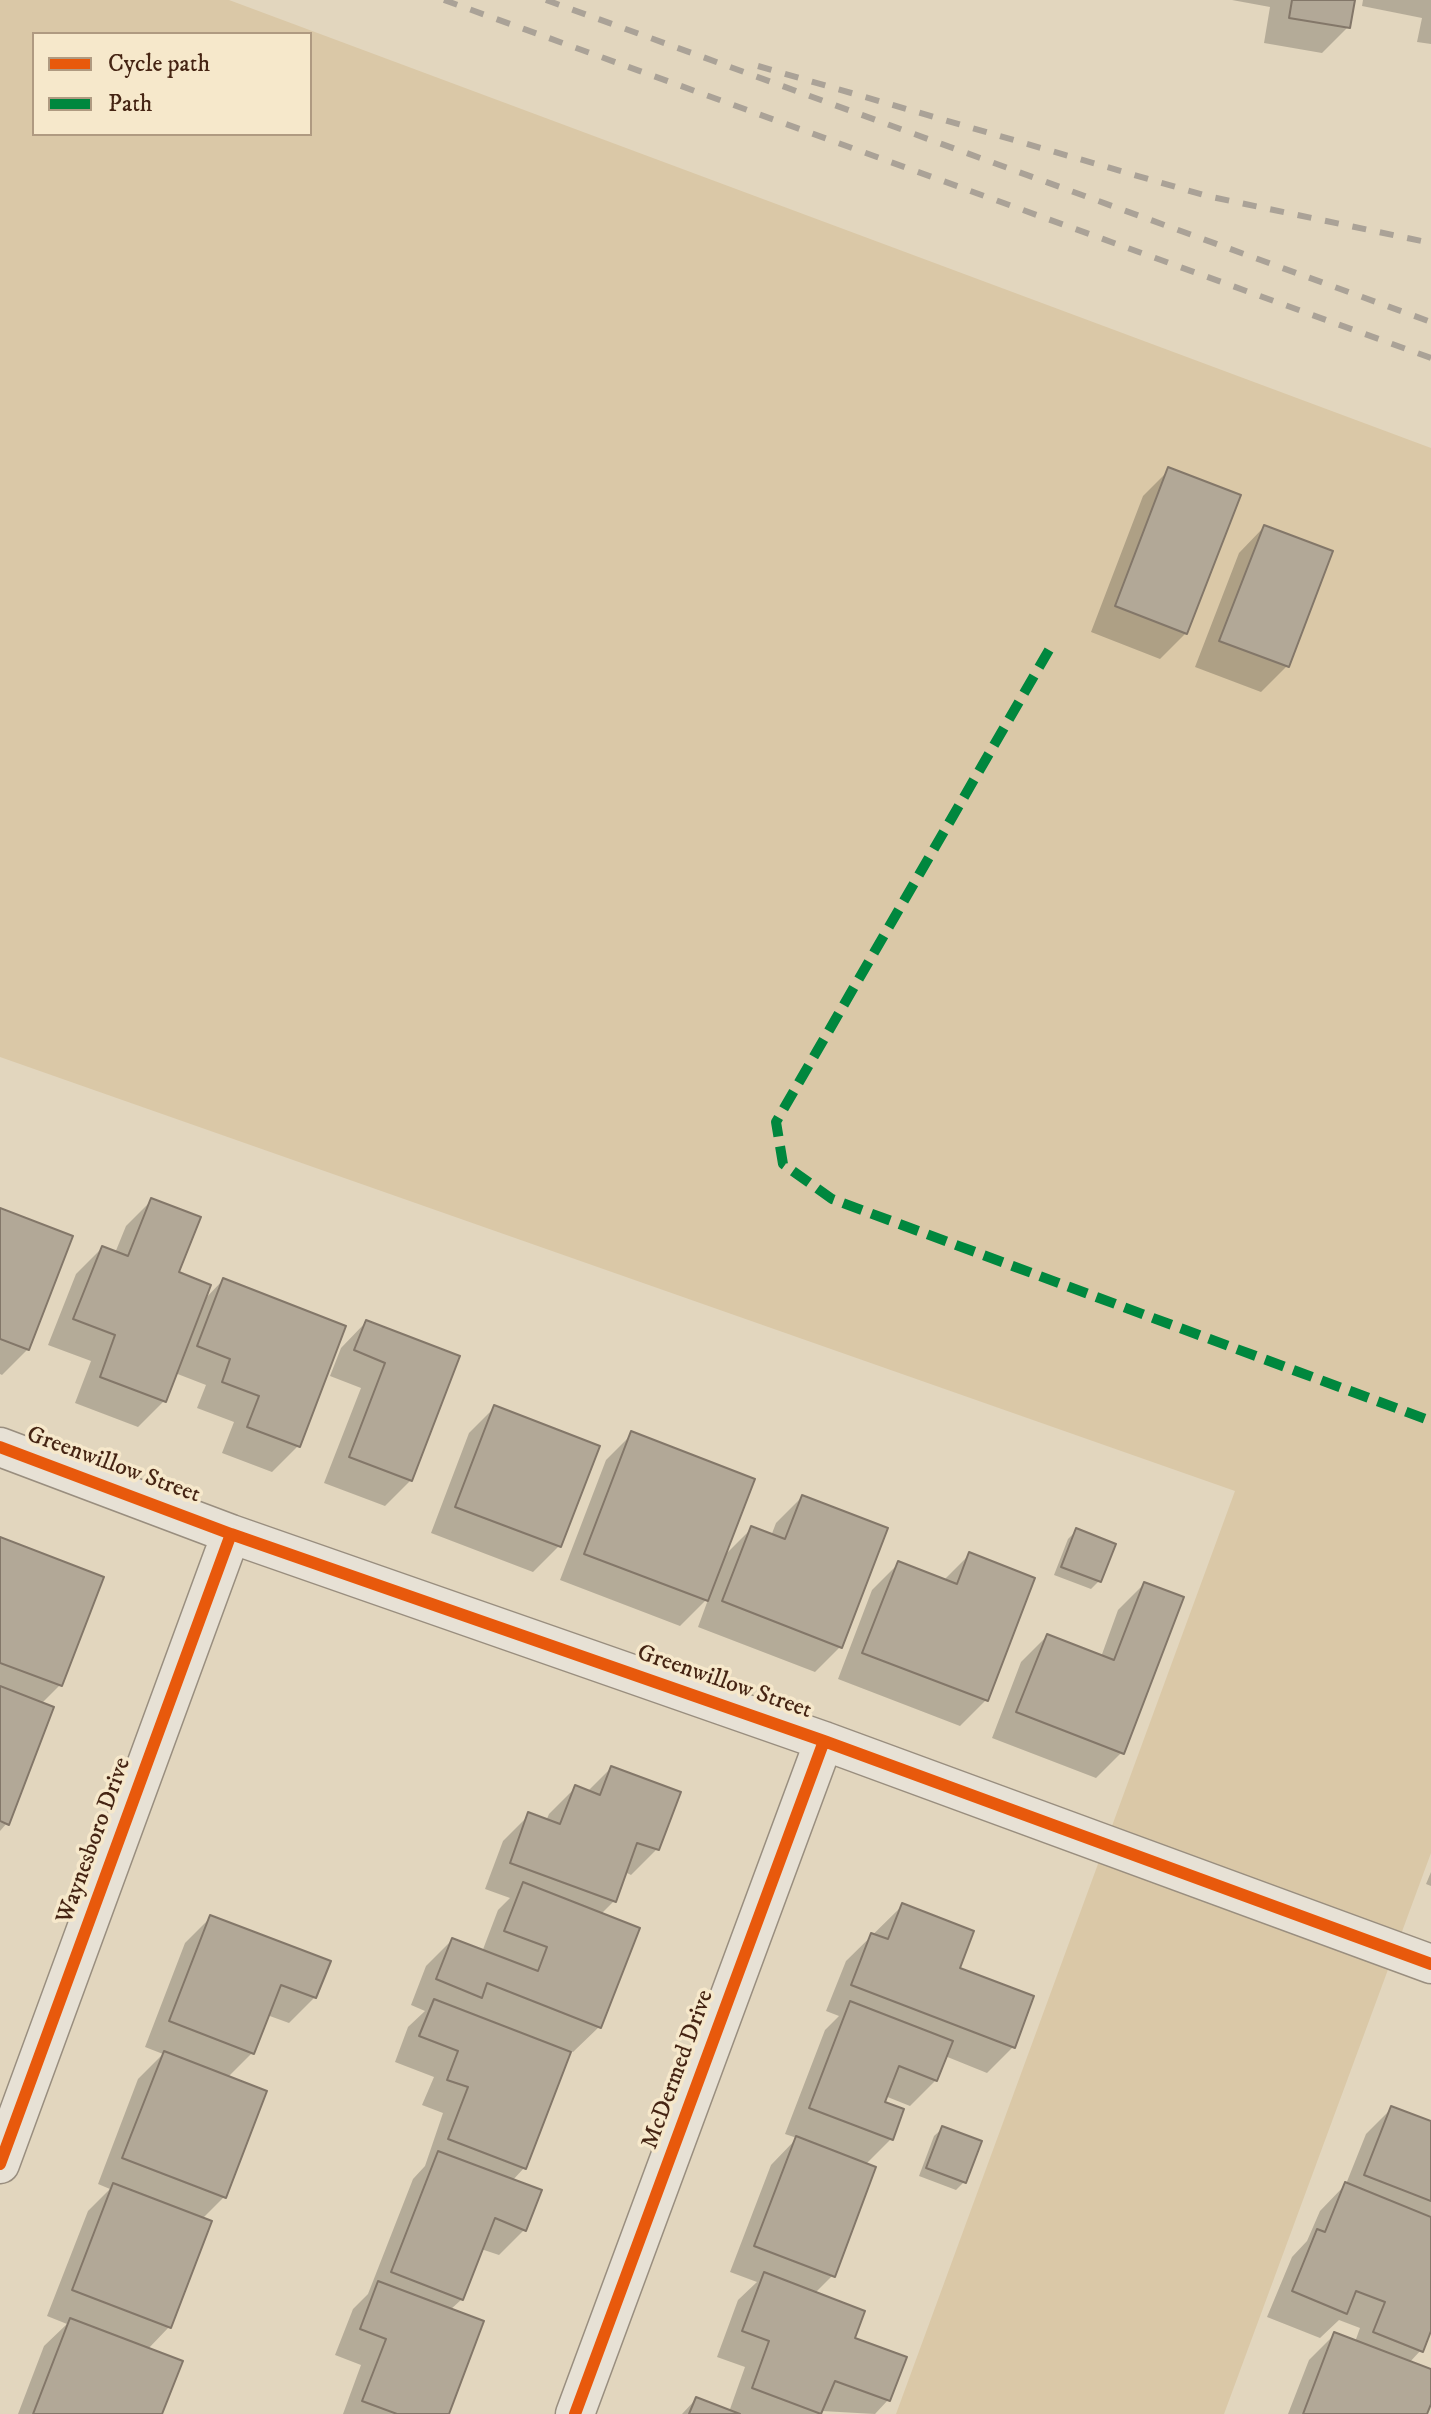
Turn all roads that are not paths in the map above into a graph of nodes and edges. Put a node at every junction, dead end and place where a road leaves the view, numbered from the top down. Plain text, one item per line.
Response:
1 (0, 1447) edge
2 (231, 1534) junction
3 (824, 1741) junction
4 (1431, 1964) edge
5 (0, 2164) edge
6 (575, 2414) edge

1 - 2 street, Greenwillow Street
2 - 3 street, Greenwillow Street
2 - 5 street, Waynesboro Drive
3 - 4 street, Greenwillow Street
3 - 6 street, McDermed Drive

